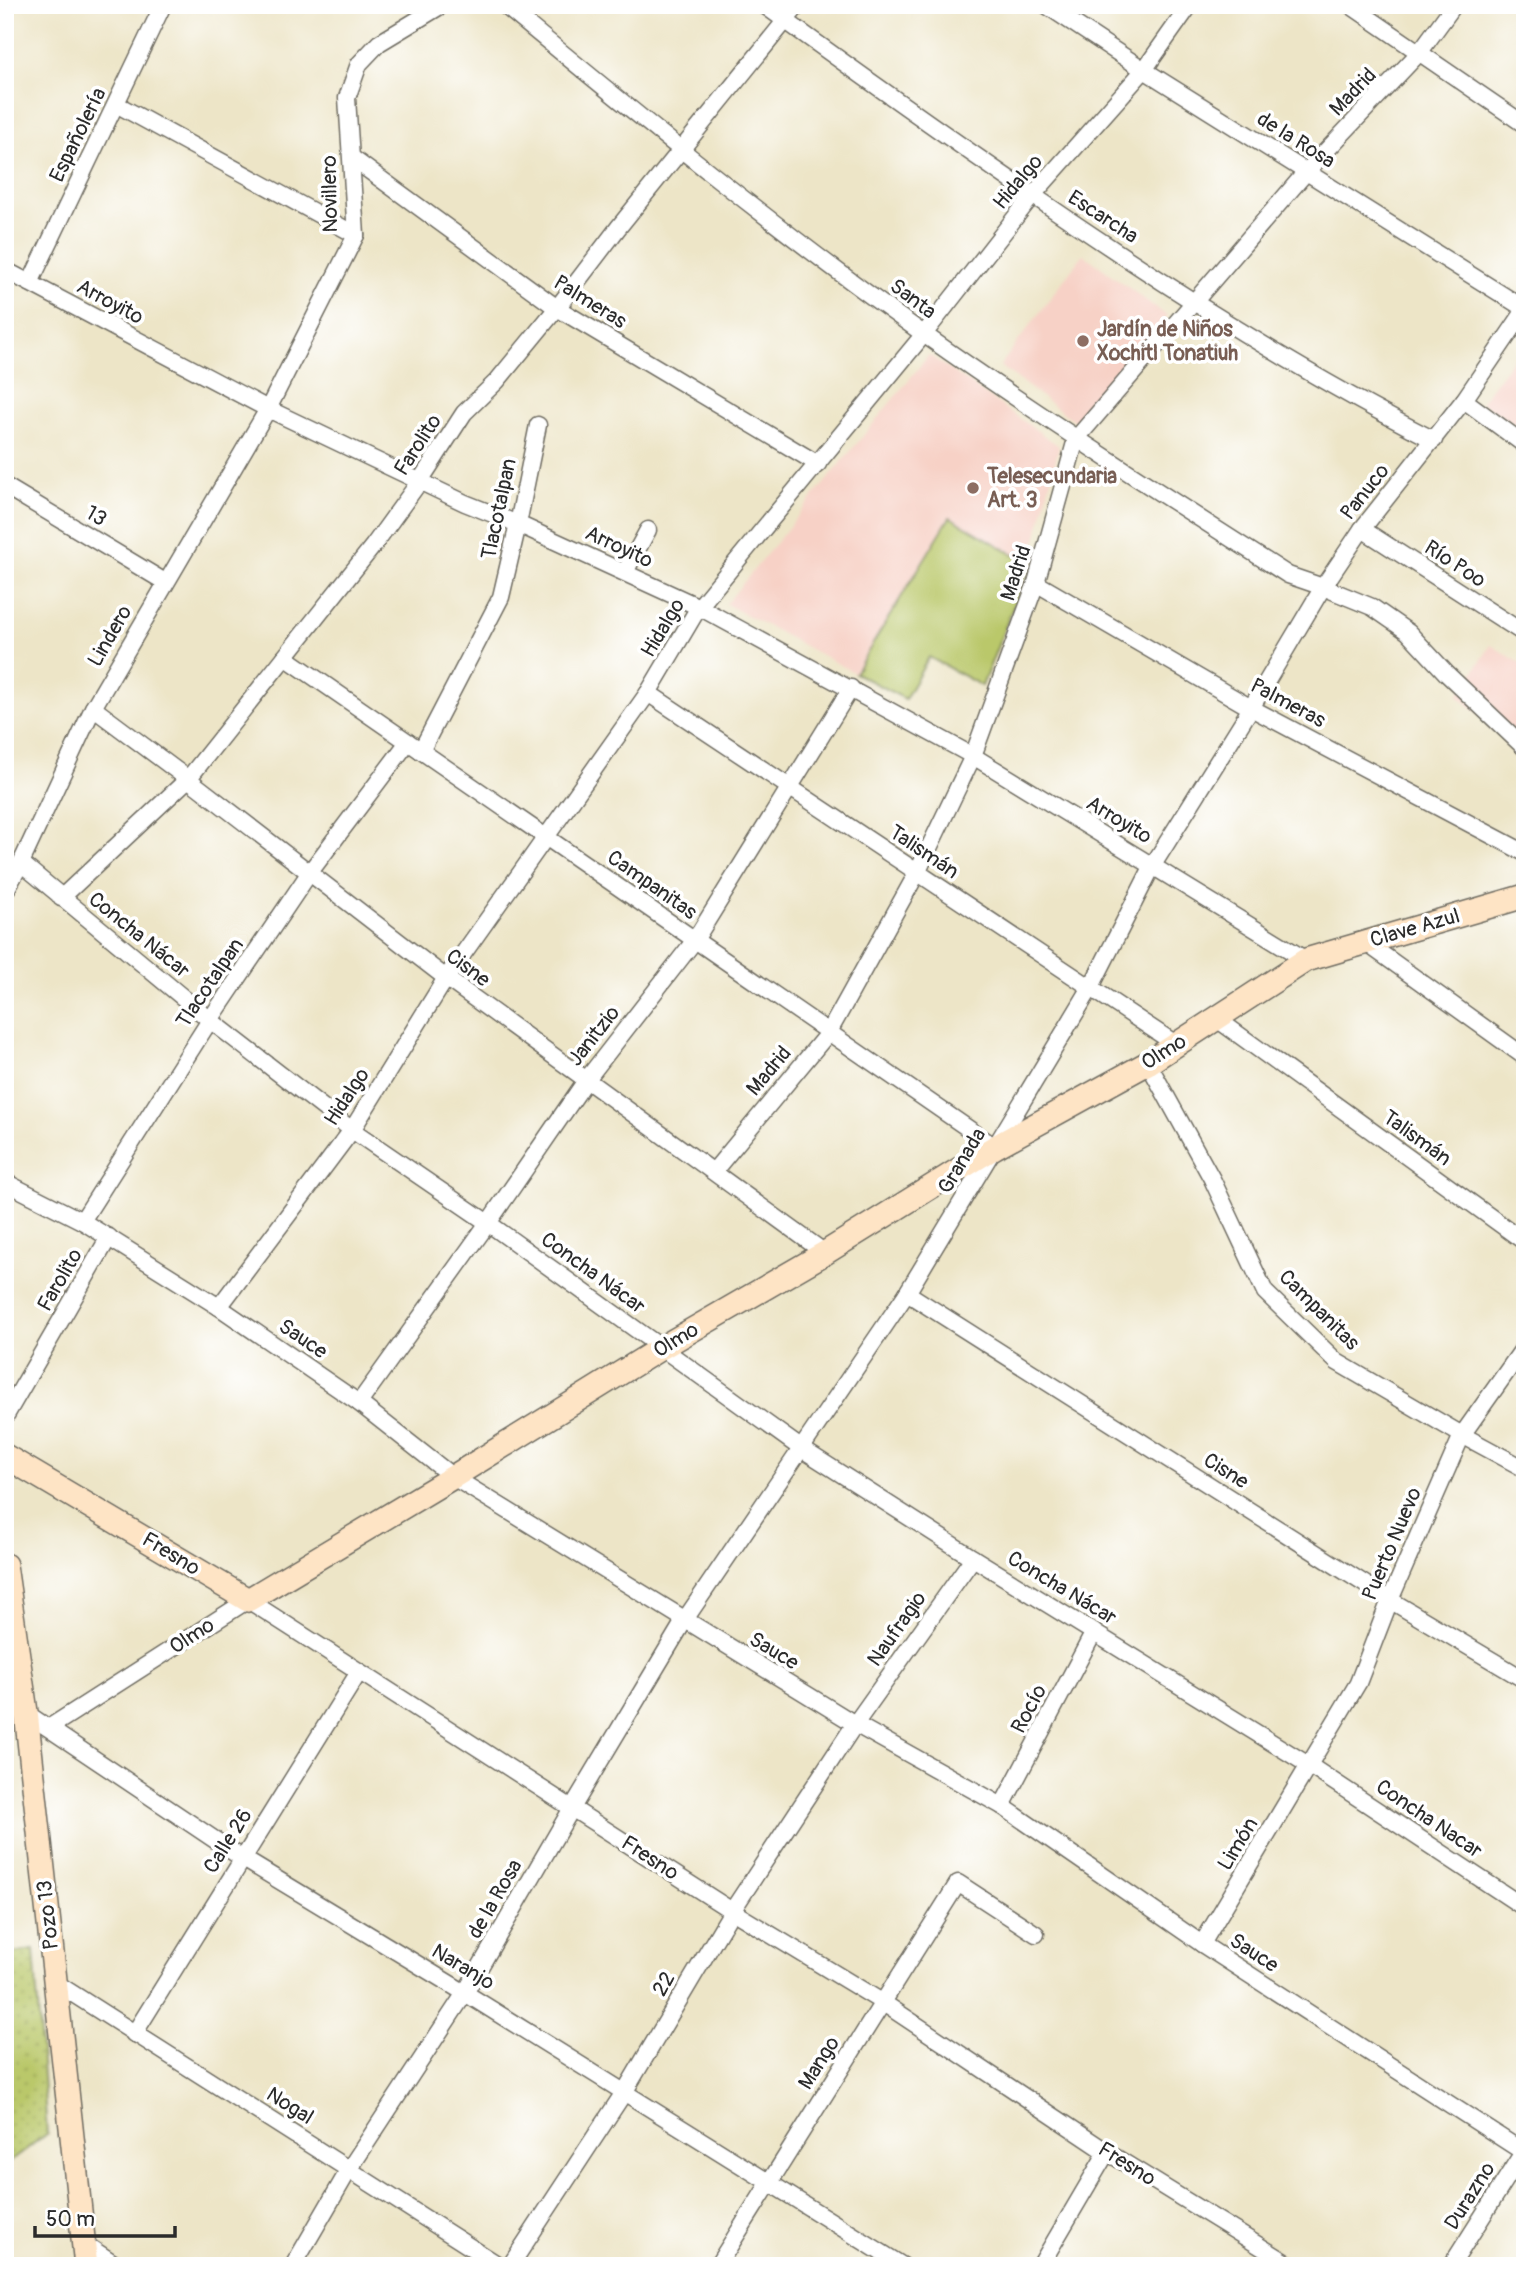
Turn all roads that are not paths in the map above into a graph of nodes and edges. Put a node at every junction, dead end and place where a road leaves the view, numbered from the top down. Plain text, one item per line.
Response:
1 (163, 5) edge
2 (442, 5) edge
3 (504, 5) edge
4 (764, 5) edge
5 (798, 5) edge
6 (1046, 5) edge
7 (1190, 5) edge
8 (1350, 5) edge
9 (1454, 5) edge
10 (787, 22) junction
11 (1419, 53) junction
12 (1144, 70) junction
13 (116, 104) junction
14 (1525, 125) edge
15 (681, 151) junction
16 (352, 158) junction
17 (1307, 171) junction
18 (1032, 195) junction
19 (356, 235) junction
20 (5, 270) edge
21 (30, 283) junction
22 (1194, 303) junction
23 (557, 308) junction
24 (1525, 309) edge
25 (924, 334) junction
26 (1464, 400) junction
27 (268, 409) junction
28 (538, 425) dead end
29 (1076, 439) junction
30 (1434, 440) junction
31 (1525, 445) edge
32 (818, 464) junction
33 (420, 481) junction
34 (5, 486) edge
35 (518, 524) junction
36 (1362, 529) junction
37 (648, 530) dead end
38 (625, 572) junction
39 (165, 582) junction
40 (1036, 583) junction
41 (1323, 587) junction
42 (699, 607) junction
43 (1525, 634) edge
44 (285, 657) junction
45 (850, 688) junction
46 (648, 693) junction
47 (93, 708) junction
48 (1251, 708) junction
49 (414, 746) junction
50 (1525, 748) edge
51 (973, 756) junction
52 (188, 779) junction
53 (788, 788) junction
54 (547, 838) junction
55 (1522, 846) edge
56 (21, 863) junction
57 (1153, 865) junction
58 (310, 872) junction
59 (918, 873) junction
60 (5, 892) edge
61 (1525, 896) edge
62 (61, 898) junction
63 (695, 940) junction
64 (1365, 942) junction
65 (1306, 960) junction
66 (446, 978) junction
67 (1090, 989) junction
68 (1217, 1019) junction
69 (210, 1020) junction
70 (829, 1032) junction
71 (1177, 1045) junction
72 (1525, 1058) edge
73 (1149, 1063) junction
74 (587, 1079) junction
75 (352, 1130) junction
76 (995, 1147) junction
77 (714, 1171) junction
78 (5, 1182) edge
79 (82, 1221) junction
80 (488, 1223) junction
81 (109, 1237) junction
82 (1525, 1242) edge
83 (825, 1253) junction
84 (907, 1293) junction
85 (219, 1307) junction
86 (1525, 1346) edge
87 (662, 1348) junction
88 (359, 1403) junction
89 (5, 1417) edge
90 (1462, 1435) junction
91 (802, 1449) junction
92 (5, 1456) edge
93 (1525, 1469) edge
94 (453, 1477) junction
95 (973, 1558) junction
96 (5, 1565) edge
97 (248, 1600) junction
98 (1390, 1600) junction
99 (684, 1621) junction
100 (1094, 1632) junction
101 (359, 1672) junction
102 (1525, 1680) edge
103 (5, 1699) edge
104 (26, 1712) junction
105 (855, 1724) junction
106 (50, 1727) junction
107 (1310, 1766) junction
108 (1002, 1806) junction
109 (572, 1808) junction
110 (242, 1858) junction
111 (1525, 1908) edge
112 (732, 1911) junction
113 (1036, 1934) dead end
114 (1202, 1944) junction
115 (56, 1983) junction
116 (466, 1993) junction
117 (882, 2002) junction
118 (134, 2034) junction
119 (625, 2091) junction
120 (1524, 2151) edge
121 (1107, 2152) junction
122 (350, 2168) junction
123 (770, 2181) junction
124 (84, 2254) edge
125 (118, 2266) edge
126 (293, 2266) edge
127 (500, 2266) edge
128 (510, 2266) edge
129 (718, 2266) edge
130 (903, 2266) edge
131 (1040, 2266) edge
132 (1292, 2266) edge
133 (1451, 2266) edge

1 - 13 street, Españolería
2 - 16 street, Novillero
3 - 15 street, Santa
4 - 10 street, Escarcha
5 - 10 street, Farolito
6 - 12 street, de la Rosa
7 - 12 street, Hidalgo
8 - 11 street
9 - 11 street, Madrid
10 - 15 street, Farolito
10 - 18 street, Escarcha
11 - 14 street
11 - 17 street, Madrid
12 - 17 street, de la Rosa
12 - 18 street, Hidalgo
13 - 19 street
13 - 21 street, Españolería
15 - 23 street, Farolito
15 - 25 street, Santa
16 - 19 street, Novillero
16 - 23 street, Palmeras
17 - 22 street, Madrid
17 - 24 street, de la Rosa
18 - 22 street, Escarcha
18 - 25 street, Hidalgo
19 - 27 street, Novillero
20 - 21 street, Arroyito
21 - 27 street, Arroyito
22 - 29 street, Madrid
22 - 30 street, Escarcha
23 - 32 street, Palmeras
23 - 33 street, Farolito
24 - 26 street, Panuco
25 - 29 street, Santa
25 - 32 street, Hidalgo
26 - 30 street, Panuco
26 - 31 street
27 - 33 street, Arroyito
27 - 39 street, Lindero
28 - 35 street, Tlacotalpan
29 - 40 street, Madrid
29 - 41 street, Santa
30 - 36 street, Panuco
32 - 42 street, Hidalgo
33 - 35 street, Arroyito
33 - 44 street, Farolito
34 - 39 street, 13
35 - 38 street, Arroyito
35 - 49 street, Tlacotalpan
36 - 41 street, Panuco
36 - 43 street, Río Poo
37 - 38 street
38 - 42 street, Arroyito
39 - 47 street, Lindero
40 - 48 street, Palmeras
40 - 51 street, Madrid
41 - 48 street, Panuco
41 - 50 street, Santa
42 - 45 street, Arroyito
42 - 46 street, Hidalgo
44 - 49 street, Campanitas
44 - 52 street, Farolito
45 - 51 street, Arroyito
45 - 53 street, Janitzio
46 - 53 street, Talismán
46 - 54 street, Hidalgo
47 - 52 street, Cisne
47 - 56 street, Lindero
48 - 55 street, Palmeras
48 - 57 street, Granada
49 - 54 street, Campanitas
49 - 58 street, Tlacotalpan
51 - 57 street, Arroyito
51 - 59 street, Madrid
52 - 58 street, Cisne
52 - 62 street, Farolito
53 - 59 street, Talismán
53 - 63 street, Janitzio
54 - 63 street, Campanitas
54 - 66 street, Hidalgo
56 - 60 street, Lindero
56 - 62 street, Concha Nácar
57 - 65 street, Arroyito
57 - 67 street, Granada
58 - 66 street, Cisne
58 - 69 street, Tlacotalpan
59 - 67 street, Talismán
59 - 70 street, Madrid
61 - 64 main road, Clave Azul
62 - 69 street, Concha Nácar
63 - 70 street, Campanitas
63 - 74 street, Janitzio
64 - 65 main road, Clave Azul
64 - 72 street
65 - 68 main road, Olmo
66 - 74 street, Cisne
66 - 75 street, Hidalgo
67 - 71 street, Talismán
67 - 76 street, Granada
68 - 71 main road, Olmo
68 - 82 street, Talismán
69 - 75 street, Concha Nácar
69 - 79 street, Tlacotalpan
70 - 76 street, Campanitas
70 - 77 street, Madrid
71 - 73 main road, Olmo
73 - 76 main road, Olmo
73 - 90 street, Campanitas
74 - 77 street, Cisne
74 - 80 street, Janitzio
75 - 80 street, Concha Nácar
75 - 85 street, Hidalgo
76 - 83 main road, Olmo
76 - 84 street, Granada
77 - 83 street, Cisne
78 - 79 street, Sauce
79 - 81 street, Sauce
80 - 87 street, Concha Nácar
80 - 88 street, Janitzio
81 - 85 street, Sauce
81 - 89 street, Farolito
83 - 87 main road, Olmo
84 - 91 street, Granada
84 - 98 street, Cisne
85 - 88 street, Sauce
86 - 90 street, Puerto Nuevo
87 - 91 street, Concha Nácar
87 - 94 main road, Olmo
88 - 94 street, Sauce
90 - 93 street, Campanitas
90 - 98 street, Puerto Nuevo
91 - 95 street, Concha Nácar
91 - 99 street, Granada
92 - 97 main road, Fresno
94 - 97 main road, Olmo
94 - 99 street, Sauce
95 - 100 street, Concha Nácar
95 - 105 street, Naufragio
96 - 104 main road, Pozo 13
97 - 101 street, Fresno
97 - 106 street, Olmo
98 - 102 street, Cisne
98 - 107 street, Puerto Nuevo
99 - 105 street, Sauce
99 - 109 street, de la Rosa
100 - 107 street, Concha Nácar
100 - 108 street, Rocío
101 - 109 street, Fresno
101 - 110 street, Calle 26
103 - 104 street, Naranjo
104 - 106 street, Naranjo
104 - 115 main road, Pozo 13
105 - 108 street, Sauce
105 - 112 street, 22
106 - 110 street, Naranjo
107 - 111 street, Concha Nacar
107 - 114 street, Limón
108 - 114 street, Sauce
109 - 112 street, Fresno
109 - 116 street, de la Rosa
110 - 116 street, Naranjo
110 - 118 street, Calle 26
112 - 117 street, Fresno
112 - 119 street, 22
113 - 117 street, Mango
114 - 120 street, Sauce
115 - 118 street, Nogal
115 - 124 main road, Pozo 13
116 - 119 street, Naranjo
116 - 122 street, de la Rosa
117 - 121 street, Fresno
117 - 123 street, Mango
118 - 122 street, Nogal
119 - 123 street, Naranjo
119 - 128 street, 22
120 - 133 street, Durazno
121 - 131 street
121 - 132 street, Fresno
122 - 126 street, de la Rosa
122 - 127 street, Nogal
123 - 129 street, Mango
123 - 130 street, Naranjo
124 - 125 street

